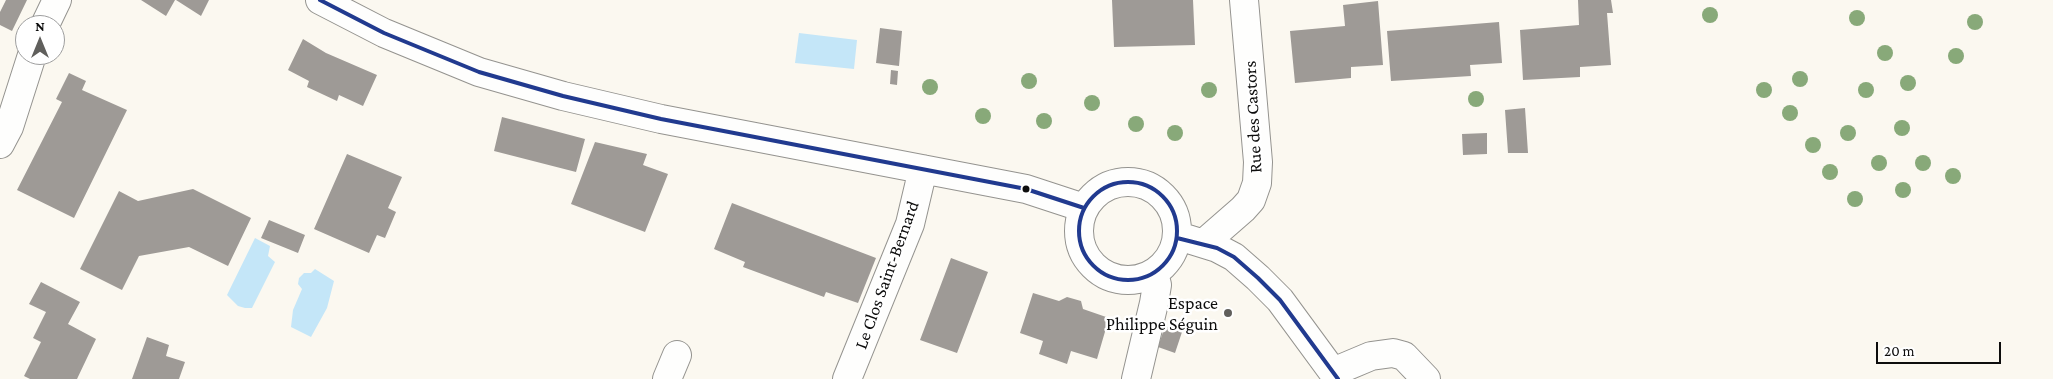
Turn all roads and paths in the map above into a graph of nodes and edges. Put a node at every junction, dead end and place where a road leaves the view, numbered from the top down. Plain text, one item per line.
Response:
1 (57, 0) edge
2 (320, 0) edge
3 (1244, 0) edge
4 (50, 15) edge
5 (25, 65) edge
6 (11, 85) edge
7 (0, 144) edge
8 (923, 169) junction
9 (1084, 208) junction
10 (1177, 238) junction
11 (1204, 243) junction
12 (1154, 273) junction
13 (1335, 376) edge
14 (847, 379) edge
15 (1136, 379) edge
16 (1426, 379) edge

1 - 4 street
2 - 8 street
3 - 11 street, Rue des Castors
5 - 6 street
6 - 7 street
8 - 9 street
8 - 14 street, Le Clos Saint-Bernard
9 - 10 street
9 - 12 street
10 - 11 street
10 - 12 street
11 - 13 street
12 - 15 street
13 - 16 street

